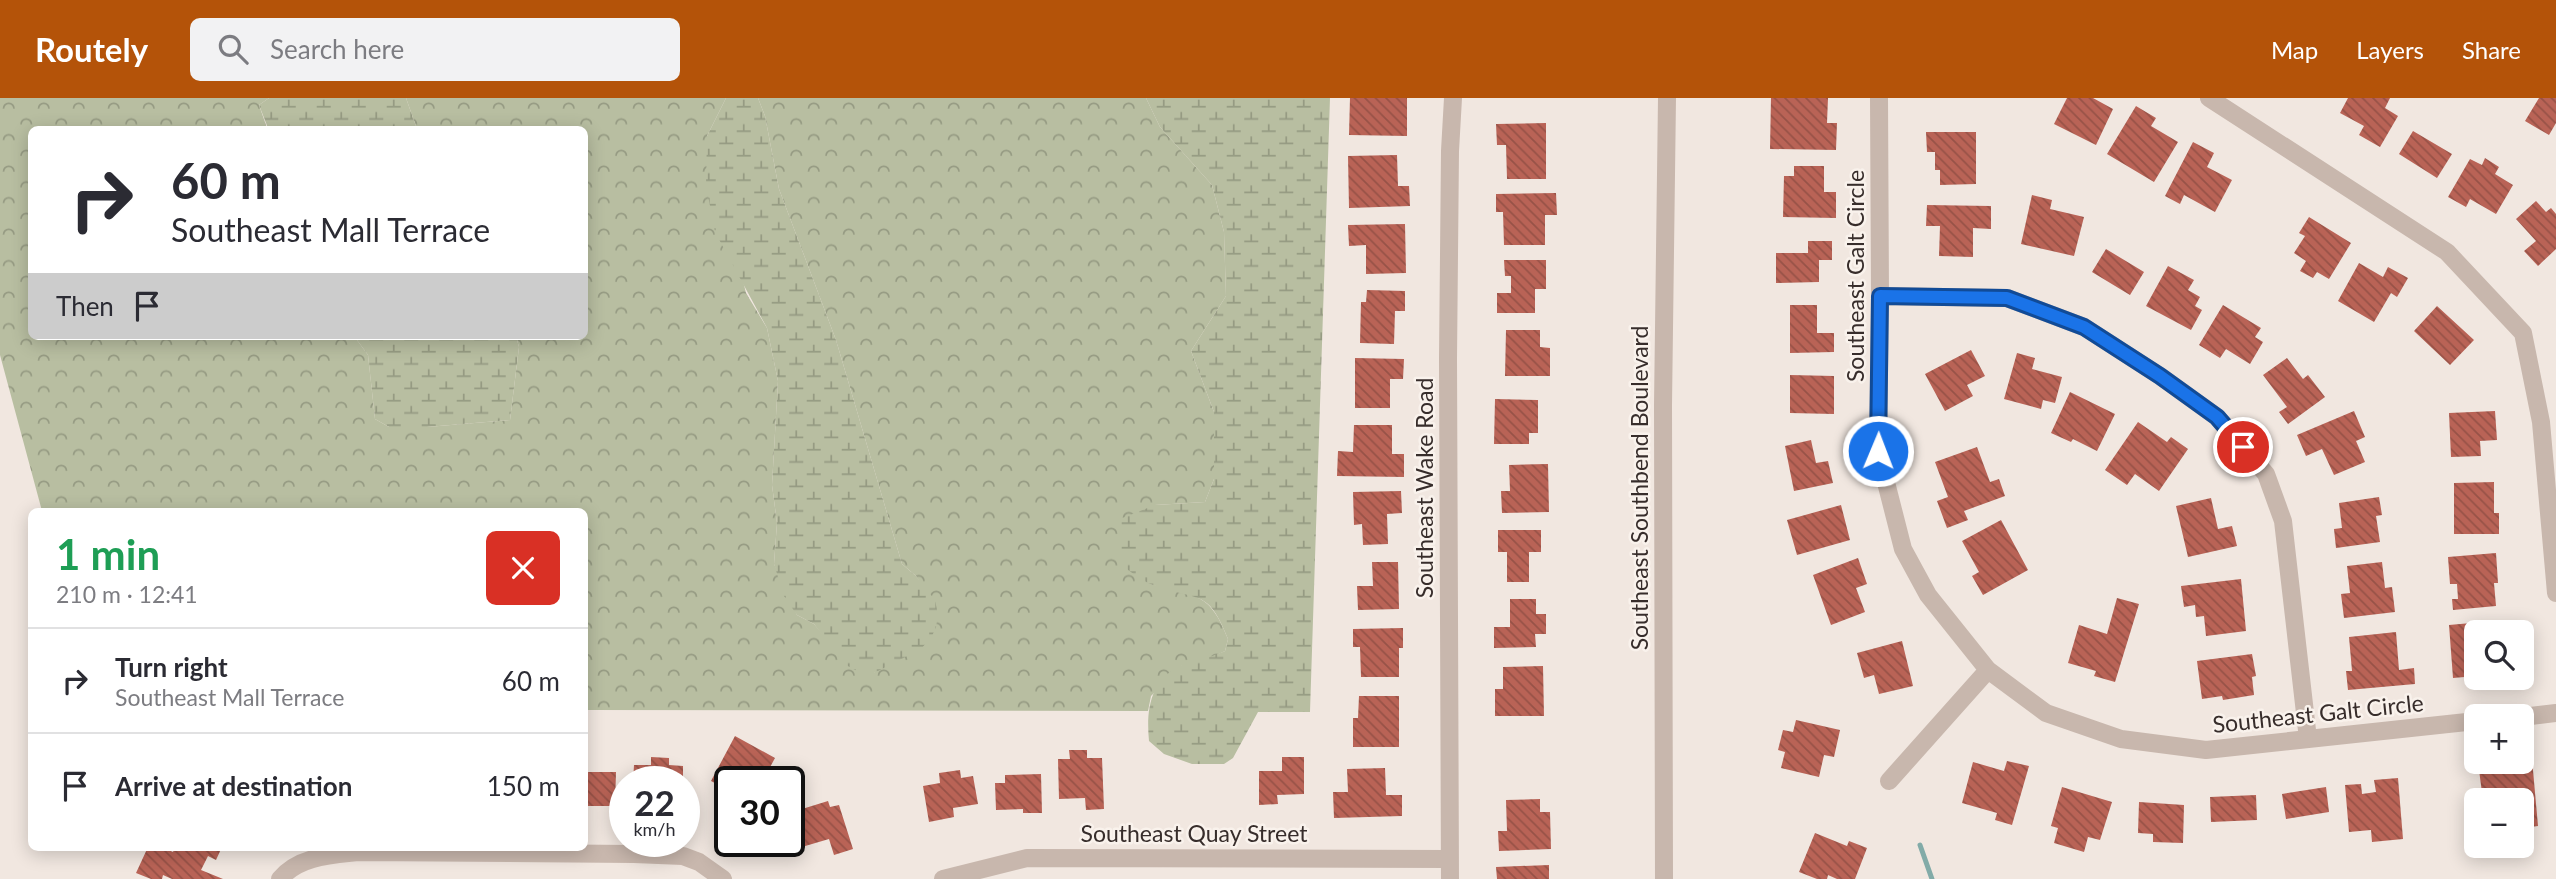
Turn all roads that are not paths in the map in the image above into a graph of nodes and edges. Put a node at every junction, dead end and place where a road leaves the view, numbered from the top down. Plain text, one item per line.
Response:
1 (1453, 98) edge
2 (1667, 98) edge
3 (1880, 98) edge
4 (2209, 98) edge
5 (1880, 296) junction
6 (2556, 593) edge
7 (1988, 670) junction
8 (2556, 713) edge
9 (2534, 716) edge
10 (2464, 722) edge
11 (2308, 739) junction
12 (1889, 781) dead end
13 (1449, 859) junction
14 (280, 879) edge
15 (723, 879) edge
16 (943, 879) edge
17 (1450, 879) edge
18 (1664, 879) edge

1 - 13 street, Southeast Wake Road
2 - 18 street, Southeast Southbend Boulevard
3 - 5 street, Southeast Galt Circle
4 - 6 street
5 - 7 street, Southeast Galt Circle
5 - 11 street
7 - 11 street, Southeast Galt Circle
7 - 12 street
8 - 9 street
10 - 11 street, Southeast Galt Circle
13 - 16 street, Southeast Quay Street
13 - 17 street, Southeast Wake Road
14 - 15 street

